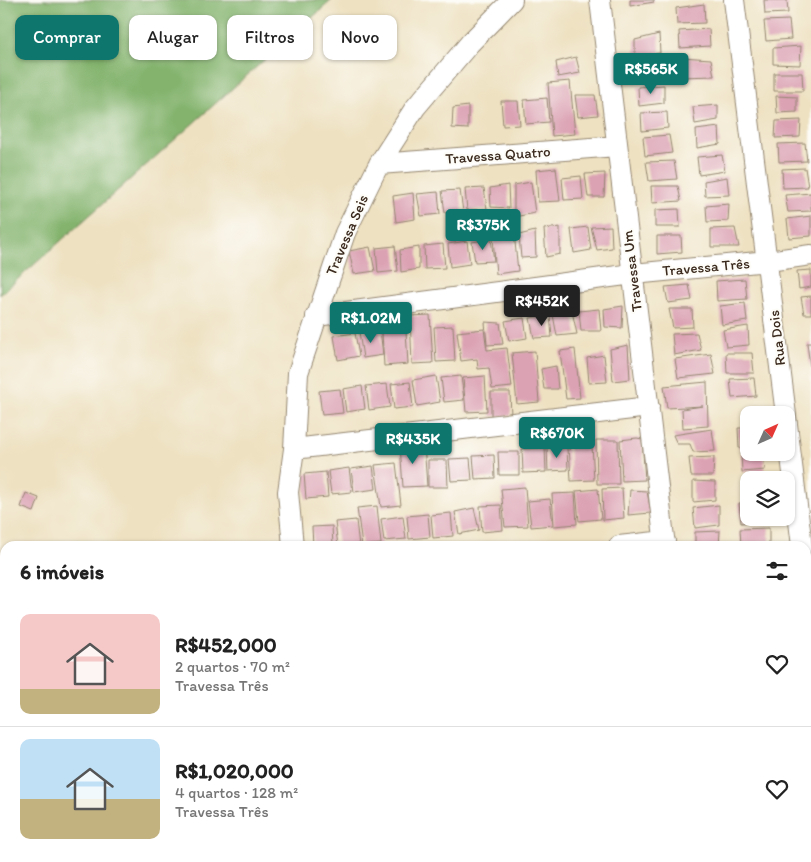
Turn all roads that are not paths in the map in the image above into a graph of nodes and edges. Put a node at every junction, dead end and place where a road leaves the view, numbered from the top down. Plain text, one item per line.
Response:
1 (512, 0) edge
2 (600, 0) edge
3 (734, 0) edge
4 (617, 146) junction
5 (379, 164) junction
6 (811, 254) edge
7 (768, 261) junction
8 (633, 274) junction
9 (316, 316) junction
10 (785, 406) edge
11 (649, 407) junction
12 (294, 449) junction
13 (792, 461) edge
14 (293, 541) edge
15 (665, 541) edge
16 (801, 541) edge

1 - 5 street, Travessa Seis
2 - 4 street, Travessa Um
3 - 7 street, Rua Dois
4 - 5 street, Travessa Quatro
4 - 8 street, Travessa Um
5 - 9 street, Travessa Seis
6 - 7 street
7 - 8 street, Travessa Três
7 - 10 street, Rua Dois
8 - 9 street, Travessa Três
8 - 11 street, Travessa Um
9 - 12 street, Travessa Seis
11 - 12 street
11 - 15 street, Travessa Um
12 - 14 street, Travessa Seis
13 - 16 street, Rua Dois

